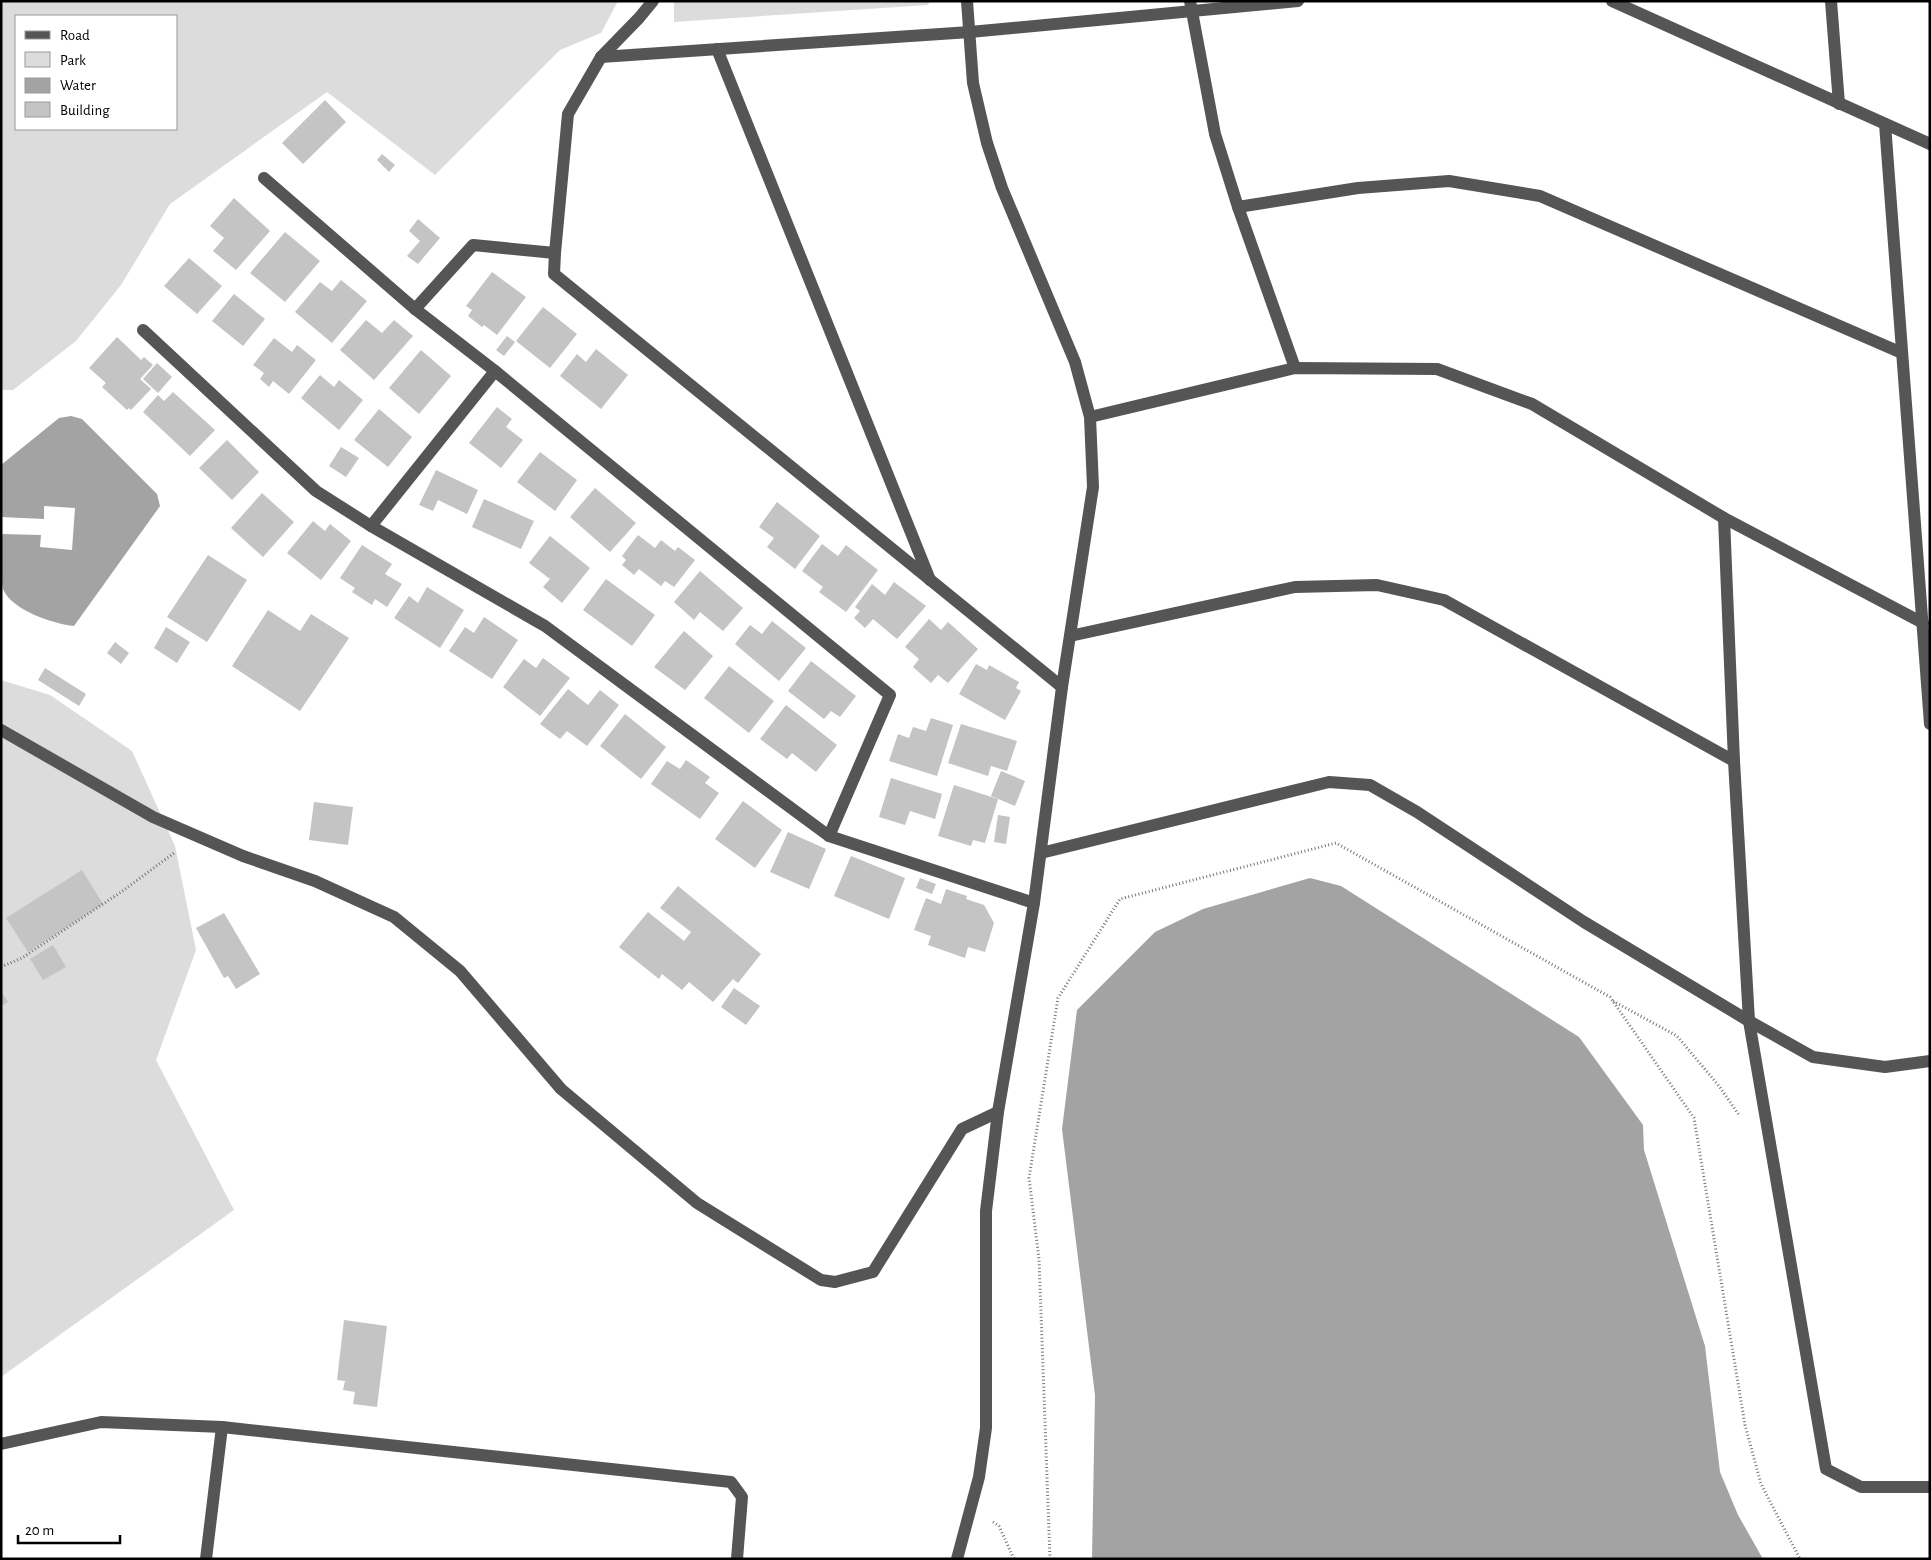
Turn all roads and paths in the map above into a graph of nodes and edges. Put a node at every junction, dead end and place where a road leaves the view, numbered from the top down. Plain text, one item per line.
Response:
1 (653, 1) edge
2 (967, 1) edge
3 (1298, 1) edge
4 (1831, 1) edge
5 (1618, 2) edge
6 (1191, 7) edge
7 (970, 32) junction
8 (717, 49) junction
9 (601, 57) junction
10 (1839, 104) junction
11 (1885, 124) junction
12 (1930, 144) edge
13 (264, 178) dead end
14 (1238, 207) junction
15 (555, 253) junction
16 (415, 309) junction
17 (143, 330) dead end
18 (1902, 352) junction
19 (1295, 368) junction
20 (495, 371) junction
21 (1090, 417) junction
22 (1724, 518) junction
23 (372, 526) junction
24 (931, 582) junction
25 (1923, 624) junction
26 (1070, 636) junction
27 (1062, 687) junction
28 (1930, 724) edge
29 (1, 730) edge
30 (1734, 761) junction
31 (198, 836) junction
32 (829, 836) junction
33 (1041, 853) junction
34 (1034, 903) junction
35 (1, 967) edge
36 (1612, 1001) junction
37 (1749, 1021) junction
38 (1930, 1061) edge
39 (998, 1112) junction
40 (1766, 1122) junction
41 (222, 1427) junction
42 (1, 1444) edge
43 (1930, 1487) edge
44 (970, 1509) junction
45 (206, 1559) edge
46 (736, 1559) edge
47 (957, 1559) edge
48 (1014, 1559) edge
49 (1050, 1559) edge
50 (1800, 1559) edge

1 - 9 street
2 - 7 street
3 - 6 street
4 - 10 street
5 - 10 street
6 - 7 street
6 - 14 street
7 - 8 street
7 - 21 street
8 - 9 street
8 - 24 street
9 - 15 street
10 - 11 street
11 - 12 street
11 - 18 street
13 - 16 street
14 - 18 street
14 - 19 street
15 - 16 street
15 - 24 street
16 - 20 street
17 - 23 street
18 - 25 street
19 - 21 street
19 - 22 street
20 - 23 street
20 - 32 street
21 - 26 street
22 - 25 street
22 - 30 street
23 - 32 street
24 - 27 street
25 - 28 street
26 - 27 street
26 - 30 street
27 - 33 street
29 - 31 street
30 - 37 street
31 - 35 path
31 - 39 street
32 - 34 street
33 - 34 street
33 - 37 street
34 - 39 street
36 - 40 path
36 - 49 path
36 - 50 path
37 - 38 street
37 - 40 street
39 - 44 street
40 - 43 street
41 - 42 street
41 - 45 street
41 - 46 street
44 - 47 street
44 - 48 path

